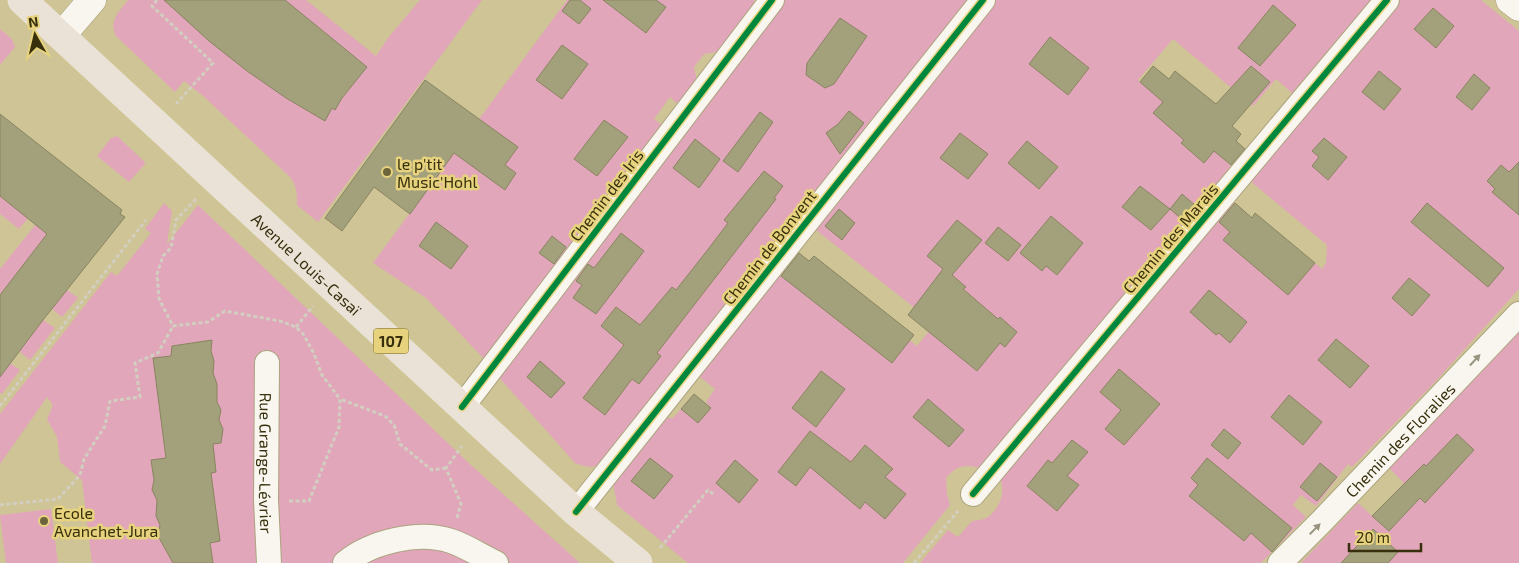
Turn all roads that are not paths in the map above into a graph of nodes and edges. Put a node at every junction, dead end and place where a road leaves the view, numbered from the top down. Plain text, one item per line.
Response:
1 (22, 0) edge
2 (92, 0) edge
3 (772, 0) edge
4 (983, 0) edge
5 (1387, 0) edge
6 (1510, 0) edge
7 (1519, 7) edge
8 (62, 35) junction
9 (1519, 314) edge
10 (267, 363) dead end
11 (462, 407) junction
12 (974, 494) road end
13 (576, 512) junction
14 (269, 563) edge
15 (345, 563) edge
16 (496, 563) edge
17 (638, 563) edge
18 (1280, 563) edge

1 - 8 main road, Avenue Louis-Casaï / 107
2 - 8 street
3 - 11 street, Chemin des Iris
4 - 13 street, Chemin de Bonvent
5 - 12 street, Chemin des Marais
6 - 7 street
8 - 11 main road, Avenue Louis-Casaï / 107
18 -> 9 street, Chemin des Floralies
10 - 14 street, Rue Grange-Lévrier
11 - 13 main road, Avenue Louis-Casaï / 107
13 - 17 main road, Avenue Louis-Casaï / 107
15 - 16 street

